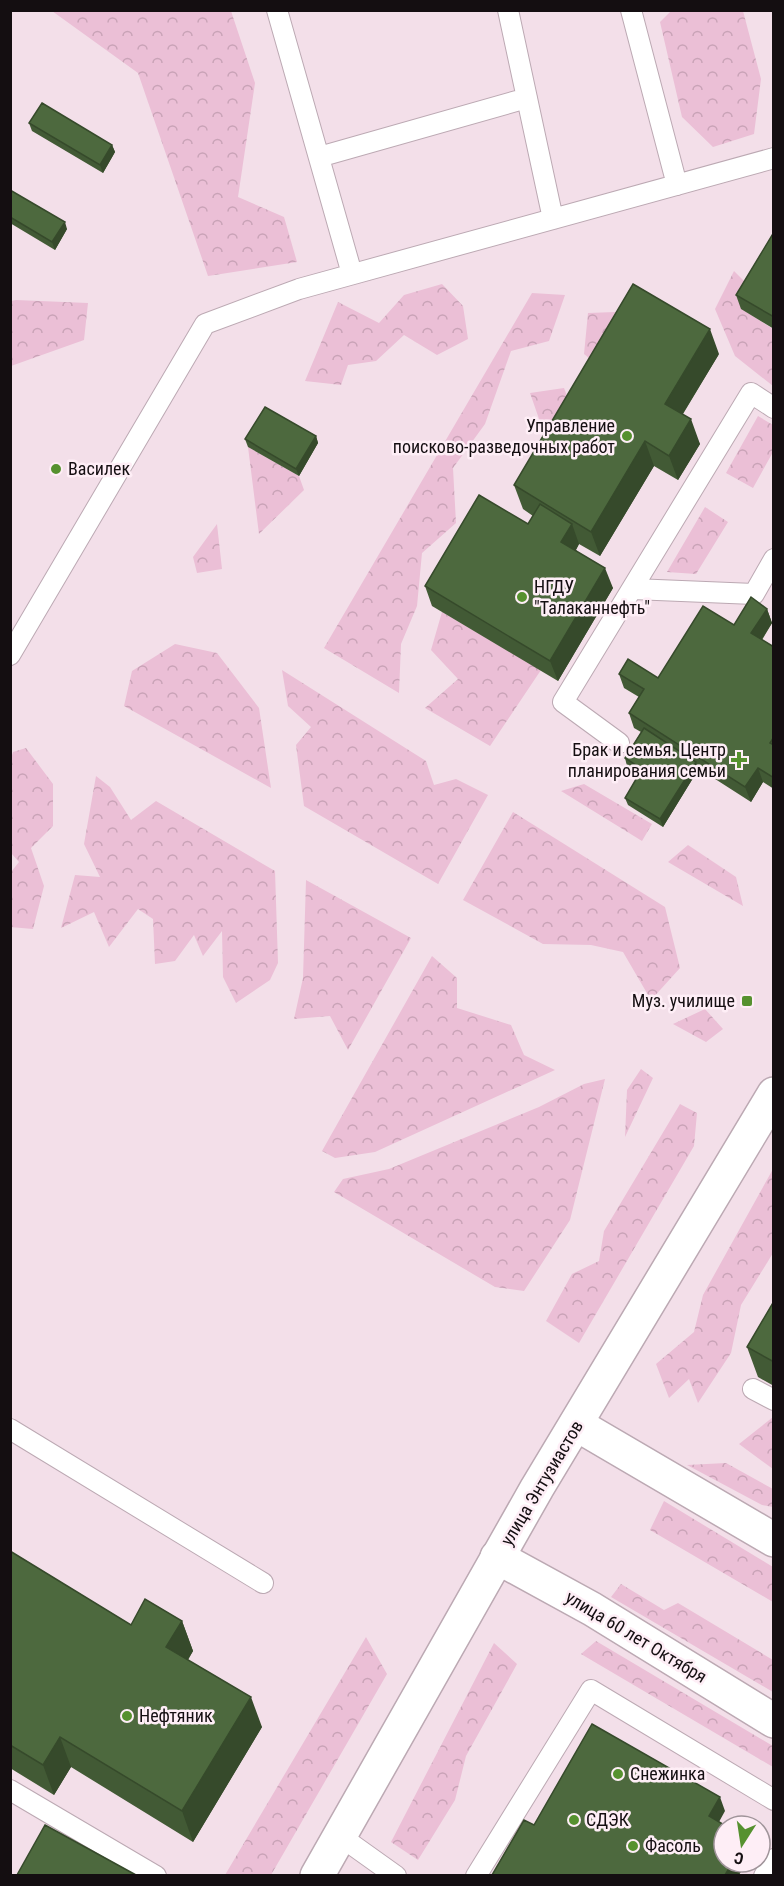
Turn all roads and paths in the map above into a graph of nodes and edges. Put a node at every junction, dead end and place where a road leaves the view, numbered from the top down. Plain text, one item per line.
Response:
1 (277, 10) edge
2 (508, 10) edge
3 (631, 10) edge
4 (527, 98) junction
5 (319, 157) junction
6 (774, 158) edge
7 (677, 185) junction
8 (553, 219) junction
9 (352, 274) junction
10 (774, 408) edge
11 (774, 559) edge
12 (633, 589) junction
13 (10, 655) edge
14 (619, 743) dead end
15 (774, 1094) edge
16 (753, 1389) dead end
17 (774, 1400) edge
18 (576, 1425) junction
19 (10, 1429) edge
20 (774, 1540) edge
21 (498, 1557) junction
22 (263, 1583) dead end
23 (774, 1721) edge
24 (10, 1790) edge
25 (774, 1800) edge
26 (340, 1836) junction
27 (774, 1859) edge
28 (156, 1875) edge
29 (317, 1875) edge
30 (396, 1875) edge
31 (476, 1875) edge
32 (764, 1875) edge

1 - 5 lane
2 - 4 lane
3 - 7 lane
4 - 5 lane
4 - 8 lane
5 - 9 lane
6 - 7 lane
7 - 8 lane
8 - 9 lane
9 - 13 lane
10 - 12 lane
11 - 12 lane
12 - 14 lane
15 - 18 main road, улица Энтузиастов
16 - 17 lane
18 - 20 main road
18 - 21 main road, улица Энтузиастов
19 - 22 lane
21 - 23 main road, улица 60 лет Октября
21 - 26 main road, улица Энтузиастов
24 - 28 lane
25 - 31 lane
26 - 29 main road, улица Энтузиастов
26 - 30 lane
27 - 32 lane

